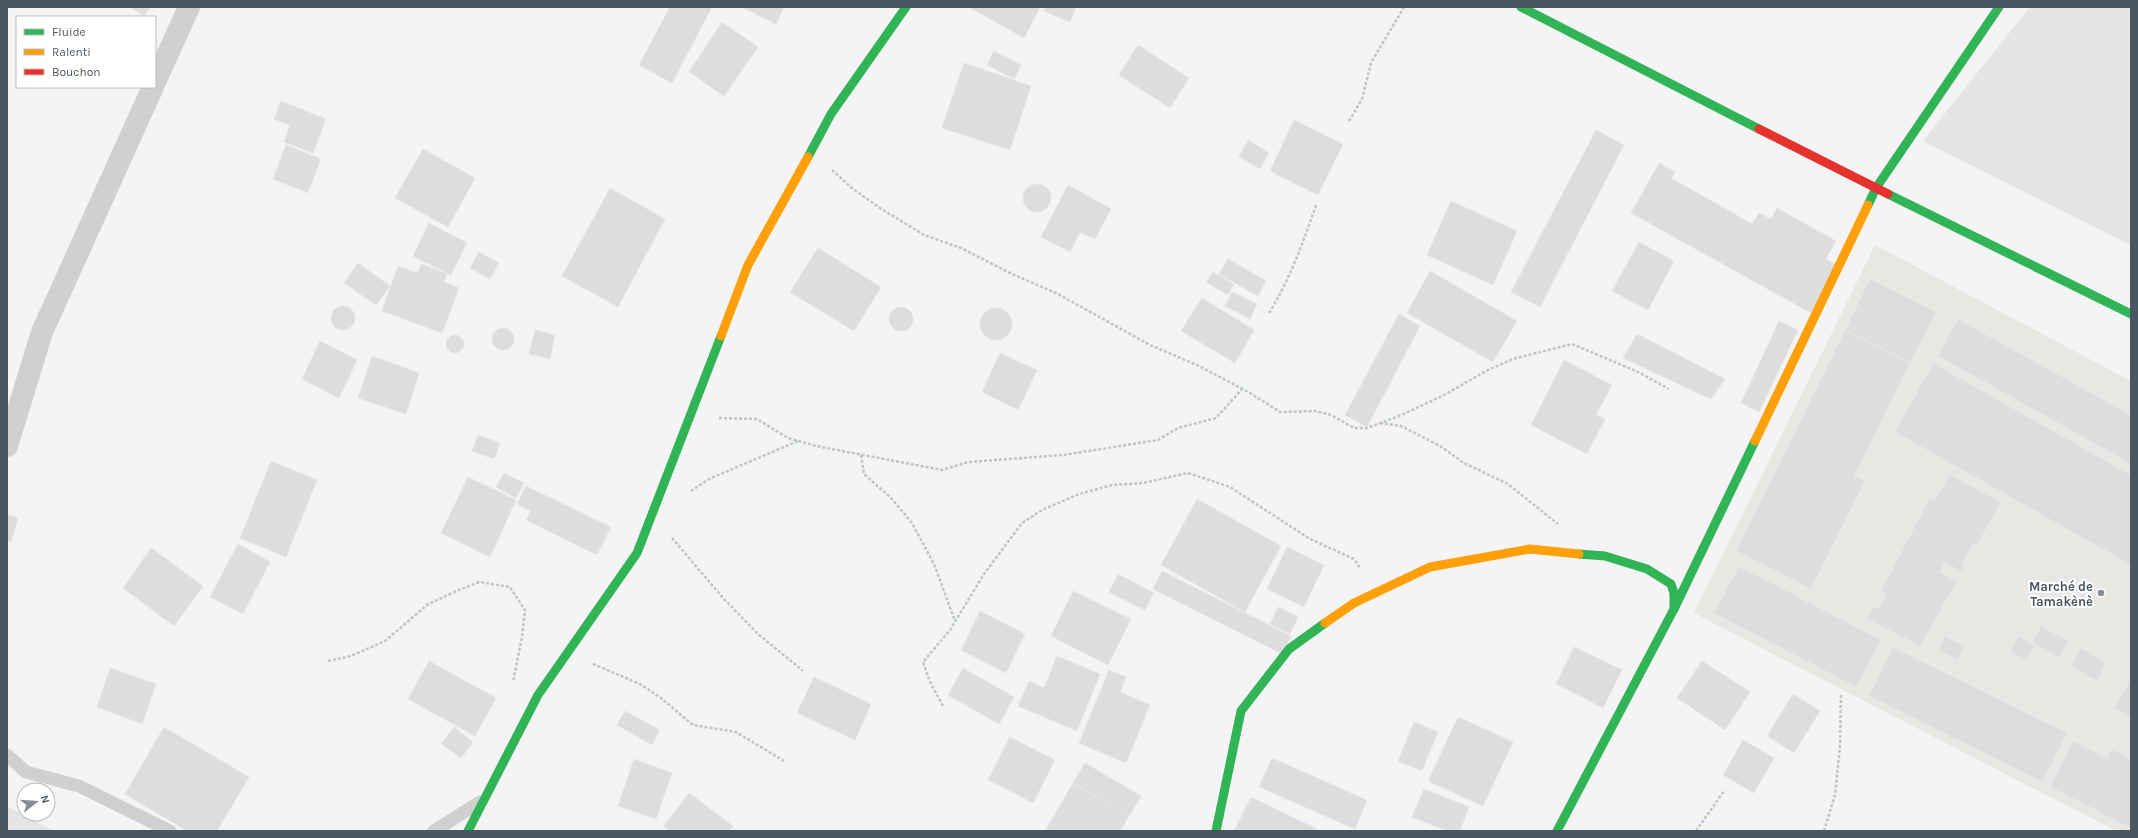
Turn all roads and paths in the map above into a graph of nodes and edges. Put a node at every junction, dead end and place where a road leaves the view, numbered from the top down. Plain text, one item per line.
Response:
1 (189, 7) edge
2 (906, 7) edge
3 (1404, 7) edge
4 (1521, 7) edge
5 (1999, 7) edge
6 (156, 80) edge
7 (153, 88) edge
8 (1349, 121) dead end
9 (810, 152) junction
10 (1876, 188) junction
11 (1316, 205) dead end
12 (1269, 313) dead end
13 (2131, 314) edge
14 (1669, 388) dead end
15 (1242, 389) junction
16 (690, 417) junction
17 (1380, 423) junction
18 (799, 441) junction
19 (7, 446) edge
20 (861, 455) junction
21 (689, 493) dead end
22 (651, 516) junction
23 (1592, 555) junction
24 (1376, 593) junction
25 (1674, 609) junction
26 (955, 621) junction
27 (567, 652) junction
28 (328, 661) dead end
29 (803, 672) dead end
30 (512, 686) dead end
31 (1841, 693) dead end
32 (943, 706) dead end
33 (7, 755) edge
34 (784, 761) dead end
35 (1724, 790) dead end
36 (483, 800) junction
37 (170, 831) edge
38 (434, 831) edge
39 (468, 831) edge
40 (1216, 831) edge
41 (1557, 831) edge
42 (1696, 831) edge
43 (1824, 831) edge

1 - 6 street
2 - 9 main road
3 - 8 path
4 - 10 main road
5 - 10 main road
7 - 19 street
9 - 15 path
9 - 16 main road
10 - 13 main road
10 - 25 main road
11 - 12 path
14 - 17 path
15 - 17 path
15 - 20 path
16 - 18 path
16 - 22 main road
17 - 23 path
18 - 20 path
18 - 21 path
20 - 26 path
22 - 27 main road
22 - 29 path
23 - 24 main road
23 - 25 main road
24 - 26 path
24 - 40 main road
25 - 41 main road
26 - 32 path
27 - 34 path
27 - 36 main road
28 - 30 path
31 - 43 path
33 - 37 lane
35 - 42 path
36 - 38 lane
36 - 39 main road

